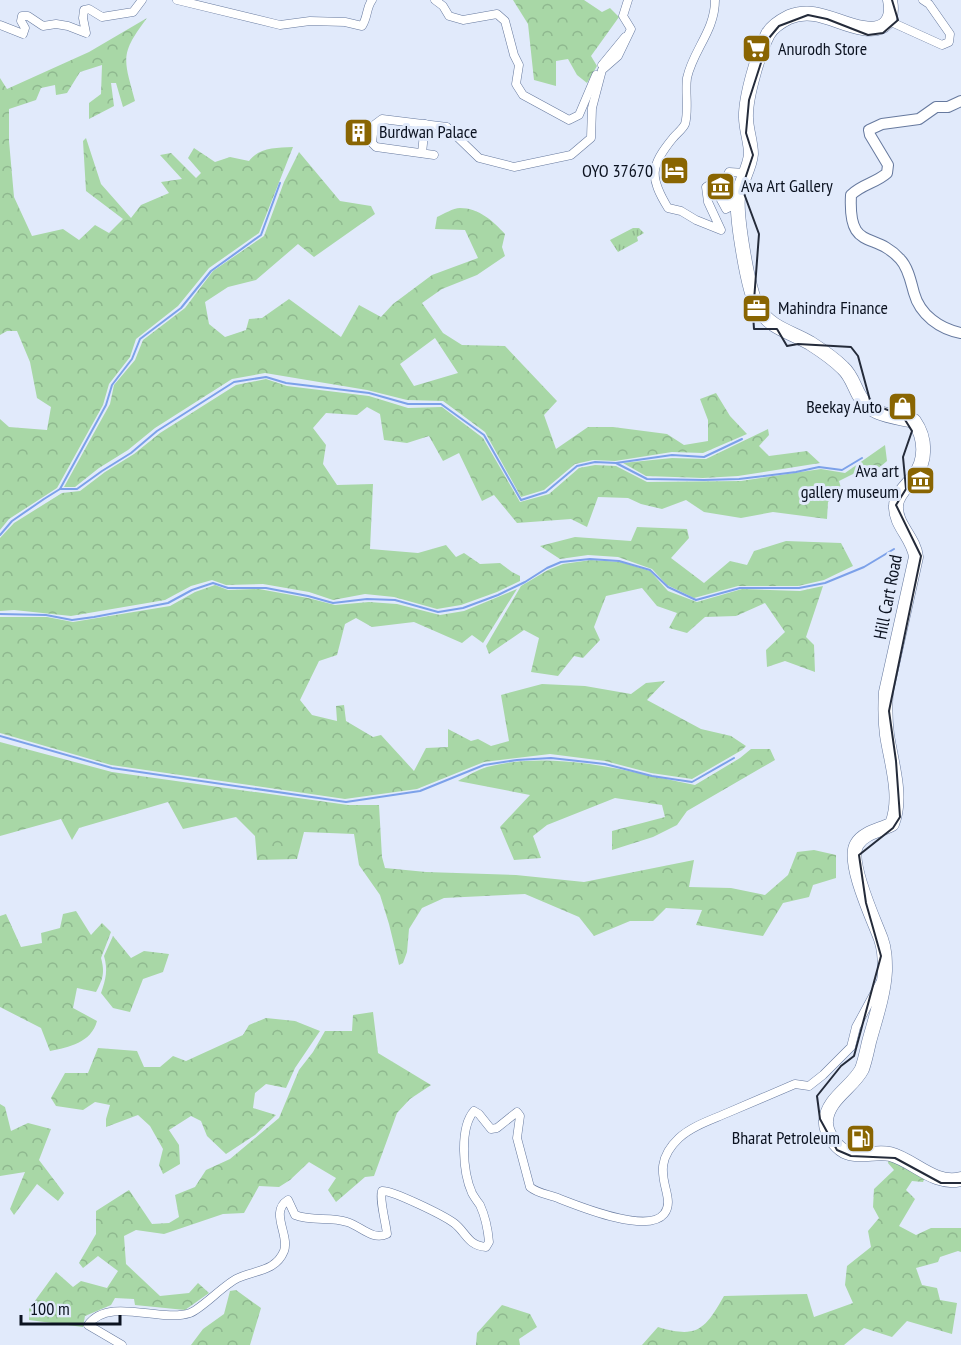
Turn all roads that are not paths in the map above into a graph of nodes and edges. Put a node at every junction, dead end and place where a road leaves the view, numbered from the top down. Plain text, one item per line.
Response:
1 (142, 0) edge
2 (177, 0) edge
3 (372, 0) edge
4 (435, 0) edge
5 (628, 0) edge
6 (715, 0) edge
7 (890, 0) edge
8 (923, 0) edge
9 (889, 21) junction
10 (0, 25) edge
11 (631, 29) junction
12 (961, 101) edge
13 (425, 124) junction
14 (422, 153) junction
15 (434, 155) dead end
16 (745, 173) junction
17 (961, 333) edge
18 (885, 974) junction
19 (961, 1179) edge
20 (122, 1345) edge

1 - 10 street
2 - 3 street
4 - 11 street
5 - 11 street
6 - 16 street
7 - 9 highway
8 - 9 street
9 - 16 highway, Hill Cart Road
11 - 13 street
12 - 17 main road
13 - 14 street
13 - 14 street
14 - 15 street
16 - 18 highway, Hill Cart Road
18 - 19 highway, Hill Cart Road
18 - 20 street

